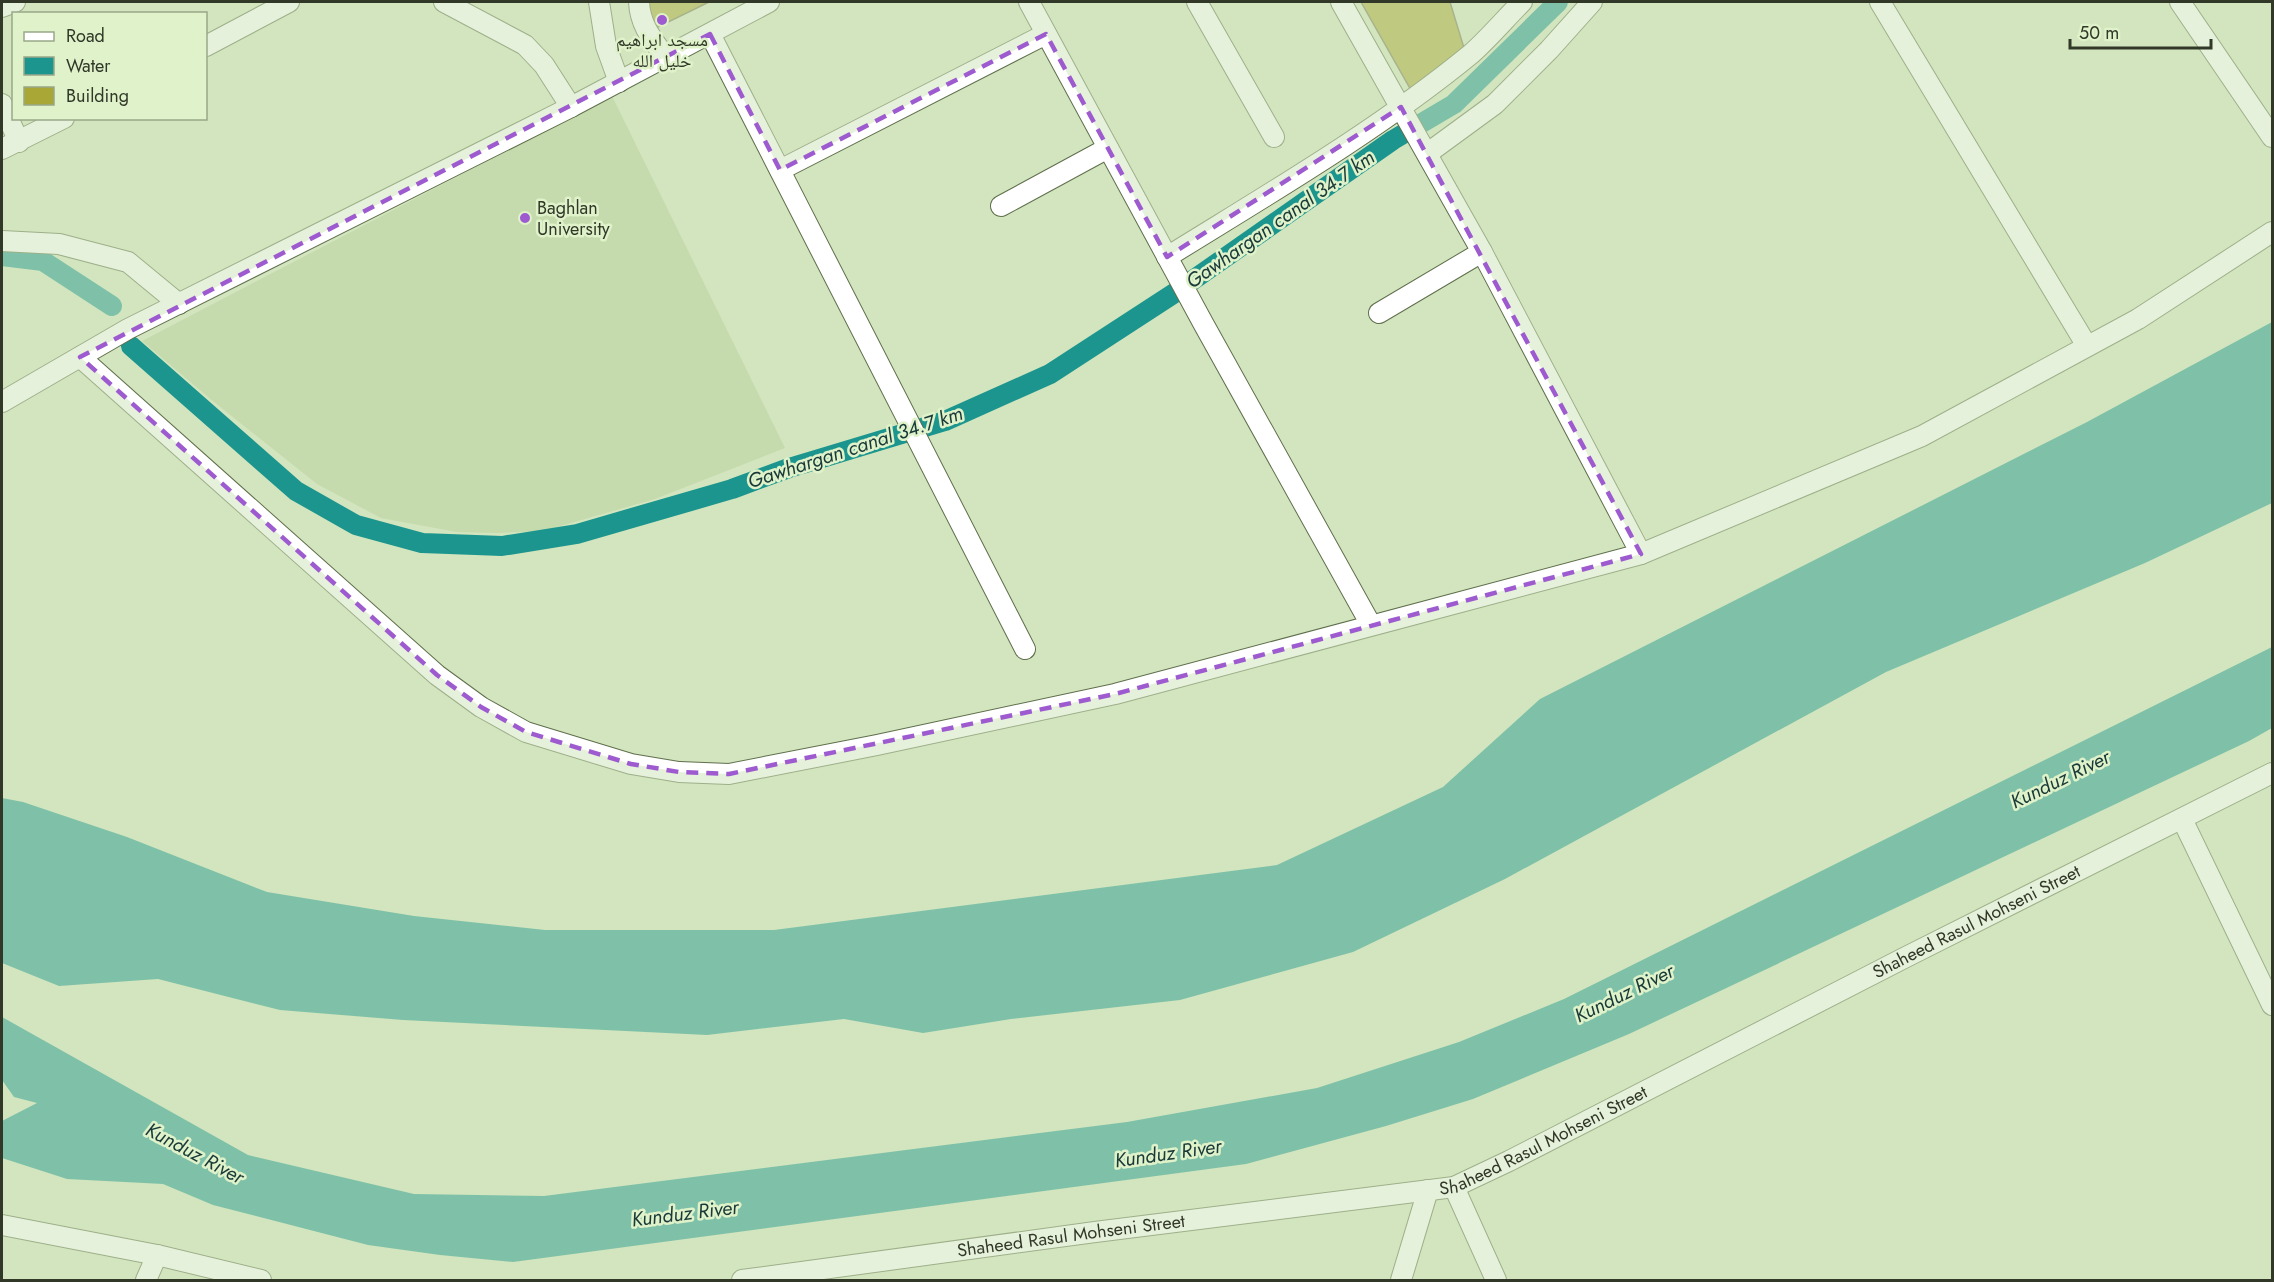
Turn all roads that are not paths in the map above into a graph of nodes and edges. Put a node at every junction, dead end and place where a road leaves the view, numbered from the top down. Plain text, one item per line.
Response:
1 (15, 2) edge
2 (289, 2) edge
3 (444, 2) edge
4 (599, 2) edge
5 (639, 2) edge
6 (769, 2) edge
7 (1029, 2) edge
8 (1197, 2) edge
9 (1341, 2) edge
10 (1522, 2) edge
11 (1592, 2) edge
12 (1880, 2) edge
13 (2181, 2) edge
14 (2, 7) edge
15 (710, 34) junction
16 (1046, 34) junction
17 (207, 45) edge
18 (666, 58) junction
19 (619, 82) junction
20 (2, 104) edge
21 (571, 106) junction
22 (1401, 108) junction
23 (60, 120) edge
24 (1274, 137) dead end
25 (2272, 137) edge
26 (10, 145) edge
27 (1108, 148) junction
28 (1428, 153) junction
29 (780, 171) junction
30 (1000, 206) dead end
31 (2272, 232) edge
32 (2, 241) edge
33 (1482, 252) junction
34 (1167, 257) junction
35 (179, 304) junction
36 (1379, 313) dead end
37 (2087, 346) junction
38 (80, 357) junction
39 (2, 402) edge
40 (1641, 554) junction
41 (1371, 625) junction
42 (1024, 649) dead end
43 (2272, 773) edge
44 (2182, 819) junction
45 (2272, 1005) edge
46 (1454, 1187) junction
47 (1428, 1190) junction
48 (2, 1225) edge
49 (158, 1255) junction
50 (146, 1281) edge
51 (261, 1281) edge
52 (742, 1281) edge
53 (1401, 1281) edge
54 (1496, 1281) edge

1 - 14 street
2 - 17 street
3 - 21 street
4 - 19 street
5 - 18 street
6 - 15 street
7 - 16 street
8 - 24 street
9 - 22 street
10 - 22 street
11 - 28 street
12 - 37 street
13 - 25 street
15 - 18 street
15 - 29 street
16 - 27 street
16 - 29 street
18 - 19 street
19 - 21 street
20 - 26 street
21 - 35 street
22 - 28 street
22 - 34 street
23 - 26 street
27 - 30 street
27 - 34 street
28 - 33 street
29 - 42 street
31 - 37 street
32 - 35 street
33 - 36 street
33 - 40 street
34 - 41 street
35 - 38 street
37 - 40 street
38 - 39 street
38 - 41 street
40 - 41 street
43 - 44 street, Shaheed Rasul Mohseni Street
44 - 45 street
44 - 46 street, Shaheed Rasul Mohseni Street
46 - 47 street, Shaheed Rasul Mohseni Street
46 - 54 street
47 - 52 street, Shaheed Rasul Mohseni Street
47 - 53 street
48 - 49 street
49 - 50 street
49 - 51 street

